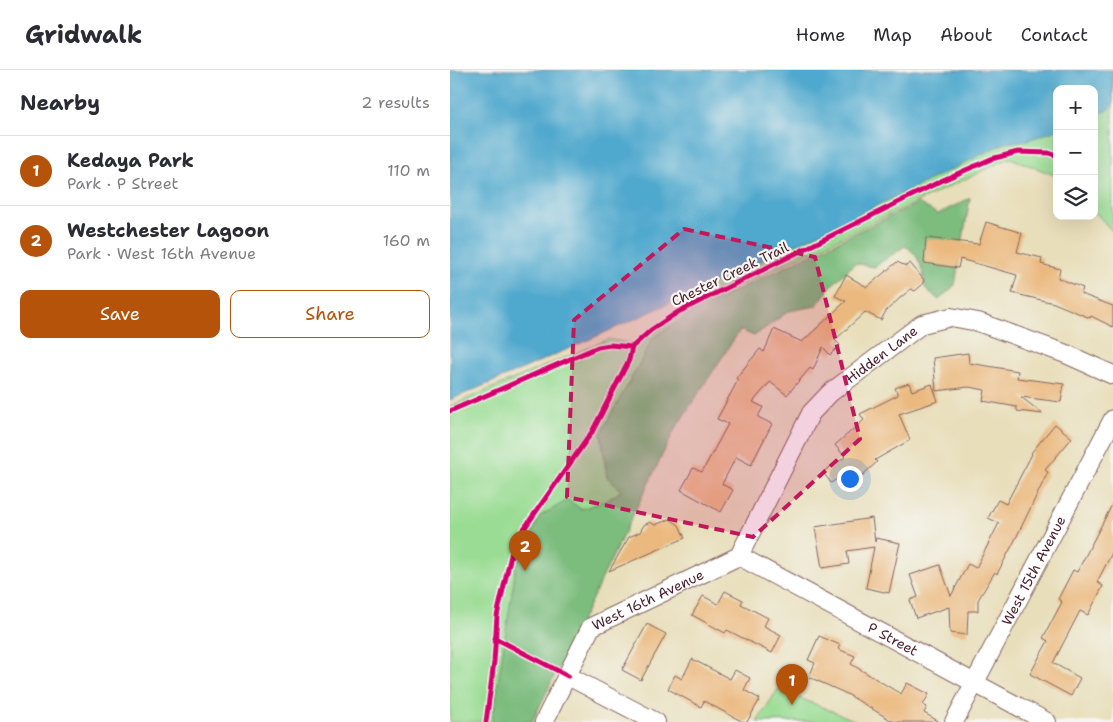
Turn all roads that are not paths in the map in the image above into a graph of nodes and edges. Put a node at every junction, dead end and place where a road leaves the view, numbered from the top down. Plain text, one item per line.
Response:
1 (1113, 375) edge
2 (1113, 419) edge
3 (738, 556) junction
4 (568, 676) junction
5 (974, 683) junction
6 (544, 722) edge
7 (656, 722) edge
8 (954, 722) edge
9 (1047, 722) edge

1 - 3 street, Hidden Lane
2 - 5 street, West 15th Avenue
3 - 4 street, West 16th Avenue
3 - 5 street, P Street
4 - 6 street, West 16th Avenue
4 - 7 street
5 - 8 street, West 15th Avenue
5 - 9 street, P Street

